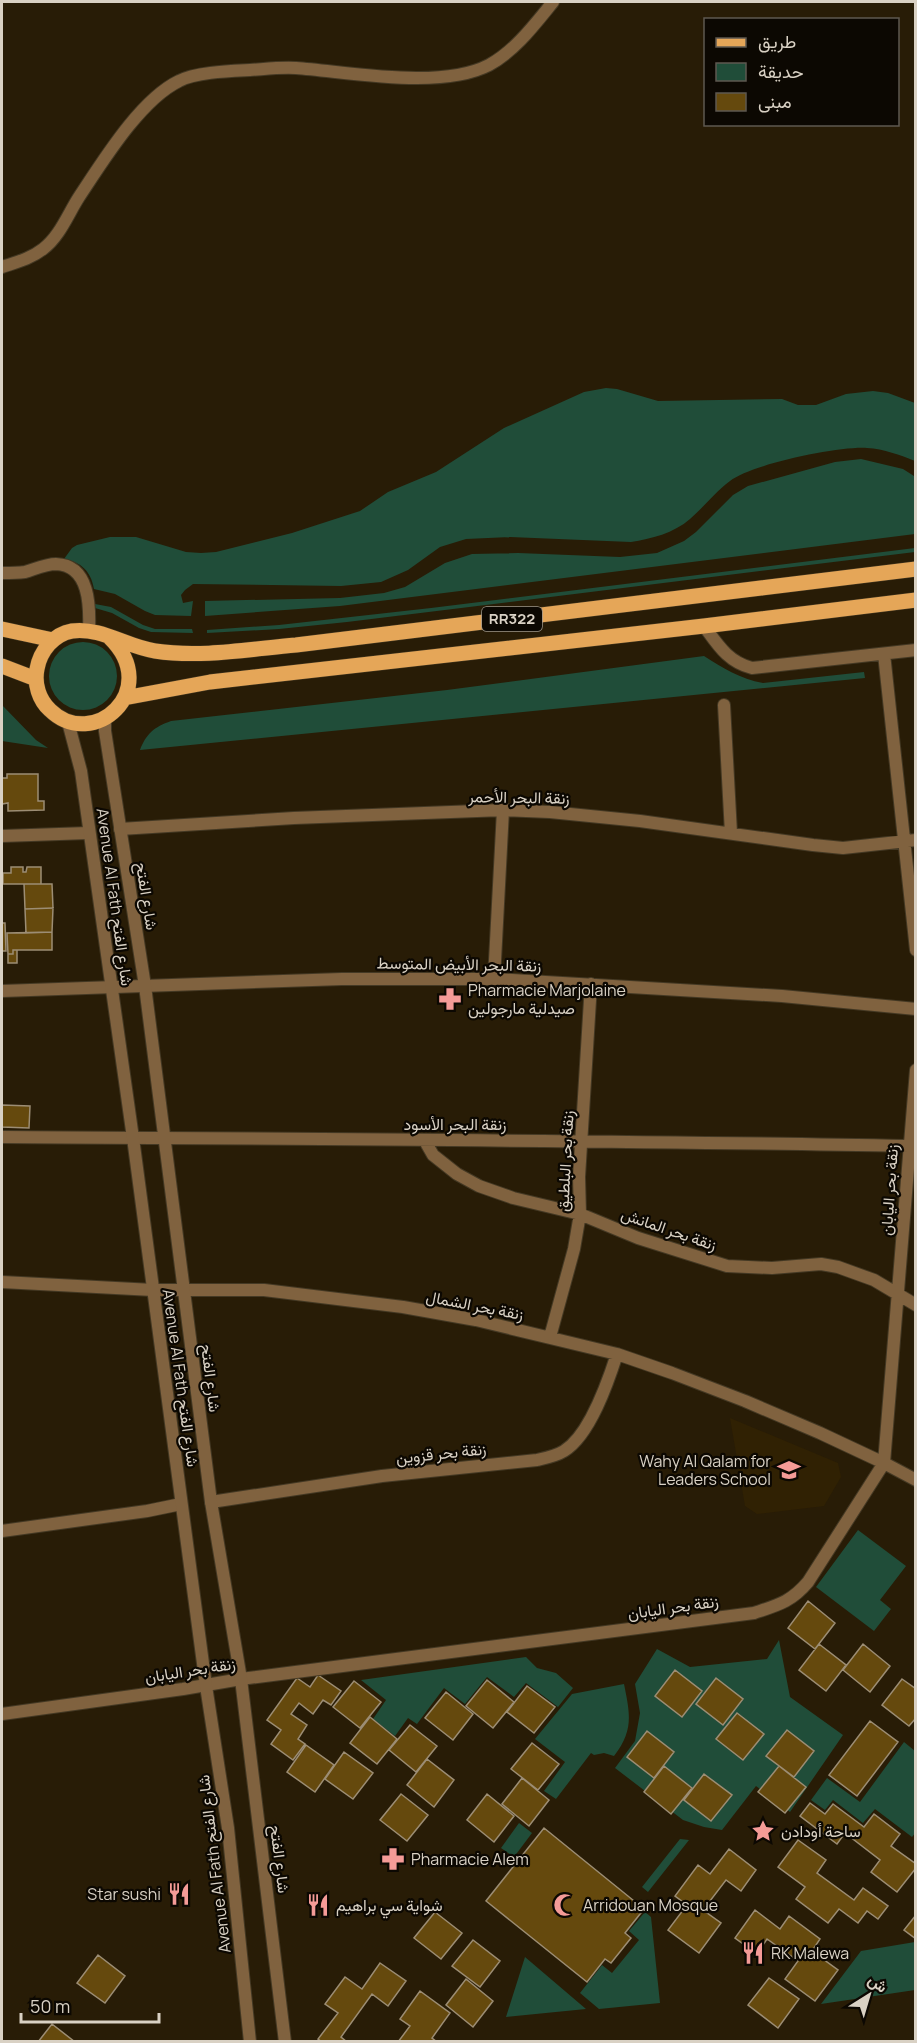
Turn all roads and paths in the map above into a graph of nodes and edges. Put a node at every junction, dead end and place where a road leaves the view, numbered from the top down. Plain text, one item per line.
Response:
1 (553, 2) edge
2 (2, 267) edge
3 (915, 569) edge
4 (2, 573) edge
5 (915, 600) edge
6 (704, 626) junction
7 (2, 629) edge
8 (89, 631) junction
9 (111, 638) junction
10 (53, 640) junction
11 (915, 650) edge
12 (884, 654) junction
13 (2, 666) edge
14 (36, 679) junction
15 (124, 698) junction
16 (724, 705) dead end
17 (105, 718) junction
18 (68, 722) junction
19 (503, 810) junction
20 (120, 829) junction
21 (88, 833) junction
22 (731, 833) junction
23 (2, 836) edge
24 (909, 841) edge
25 (915, 950) edge
26 (494, 979) junction
27 (591, 984) junction
28 (145, 986) junction
29 (112, 988) junction
30 (2, 991) edge
31 (915, 1009) edge
32 (915, 1070) edge
33 (2, 1137) edge
34 (133, 1138) junction
35 (166, 1139) junction
36 (582, 1140) junction
37 (425, 1141) junction
38 (908, 1146) junction
39 (580, 1214) junction
40 (2, 1282) edge
41 (153, 1290) junction
42 (183, 1291) junction
43 (899, 1295) junction
44 (915, 1305) edge
45 (550, 1337) junction
46 (617, 1354) junction
47 (884, 1463) junction
48 (915, 1480) edge
49 (211, 1502) junction
50 (181, 1504) junction
51 (2, 1531) edge
52 (241, 1679) junction
53 (206, 1686) junction
54 (2, 1714) edge
55 (250, 2042) edge
56 (285, 2042) edge

1 - 2 street
3 - 9 main road, RR322
4 - 8 street
5 - 6 main road, RR322
6 - 12 street
6 - 15 main road, RR322
7 - 10 main road
8 - 9 main road, RR322
8 - 10 main road, RR322
9 - 15 main road
10 - 14 main road
11 - 12 street
12 - 24 street
13 - 14 main road
14 - 18 main road
15 - 17 main road
16 - 22 street
17 - 18 main road
17 - 20 street, شارع الفتح
18 - 21 street, Avenue Al Fath شارع الفتح
19 - 20 street, زنقة البحر الأحمر
19 - 22 street, زنقة البحر الأحمر
19 - 26 street
20 - 28 street, شارع الفتح
21 - 23 street
21 - 29 street, Avenue Al Fath شارع الفتح
22 - 24 street, زنقة البحر الأحمر
24 - 25 street
26 - 27 street, زنقة البحر الأبيض المتوسط
26 - 28 street, زنقة البحر الأبيض المتوسط
27 - 31 street, زنقة البحر الأبيض المتوسط
27 - 36 street, زنقة بحر البلطيق
28 - 29 street, زنقة البحر الأبيض المتوسط
28 - 35 street, شارع الفتح
29 - 30 street, زنقة البحر الأبيض المتوسط
29 - 34 street, Avenue Al Fath شارع الفتح
32 - 38 street, زنقة بحر اليابان
33 - 34 street, زنقة البحر الأسود
34 - 35 street, زنقة البحر الأسود
34 - 41 street, Avenue Al Fath شارع الفتح
35 - 37 street, زنقة البحر الأسود
35 - 42 street, شارع الفتح
36 - 37 street, زنقة البحر الأسود
36 - 38 street, زنقة البحر الأسود
36 - 39 street, زنقة بحر البلطيق
37 - 39 street, زنقة بحر المانش
38 - 43 street, زنقة بحر اليابان
39 - 43 street, زنقة بحر المانش
39 - 45 street, زنقة بحر البلطيق
40 - 41 street, زنقة بحر الشمال
41 - 42 street, زنقة بحر الشمال
41 - 50 street, Avenue Al Fath شارع الفتح
42 - 45 street, زنقة بحر الشمال
42 - 49 street, شارع الفتح
43 - 44 street, زنقة بحر المانش
43 - 47 street, زنقة بحر اليابان
45 - 46 street, زنقة بحر الشمال
46 - 47 street, زنقة بحر الشمال
46 - 49 street, زنقة بحر قزوين
47 - 48 street, زنقة بحر الشمال
47 - 52 street, زنقة بحر اليابان
49 - 52 street, شارع الفتح
50 - 51 street
50 - 53 street, Avenue Al Fath شارع الفتح
52 - 53 street, زنقة بحر اليابان
52 - 56 street, شارع الفتح
53 - 54 street, زنقة بحر اليابان
53 - 55 street, Avenue Al Fath شارع الفتح

